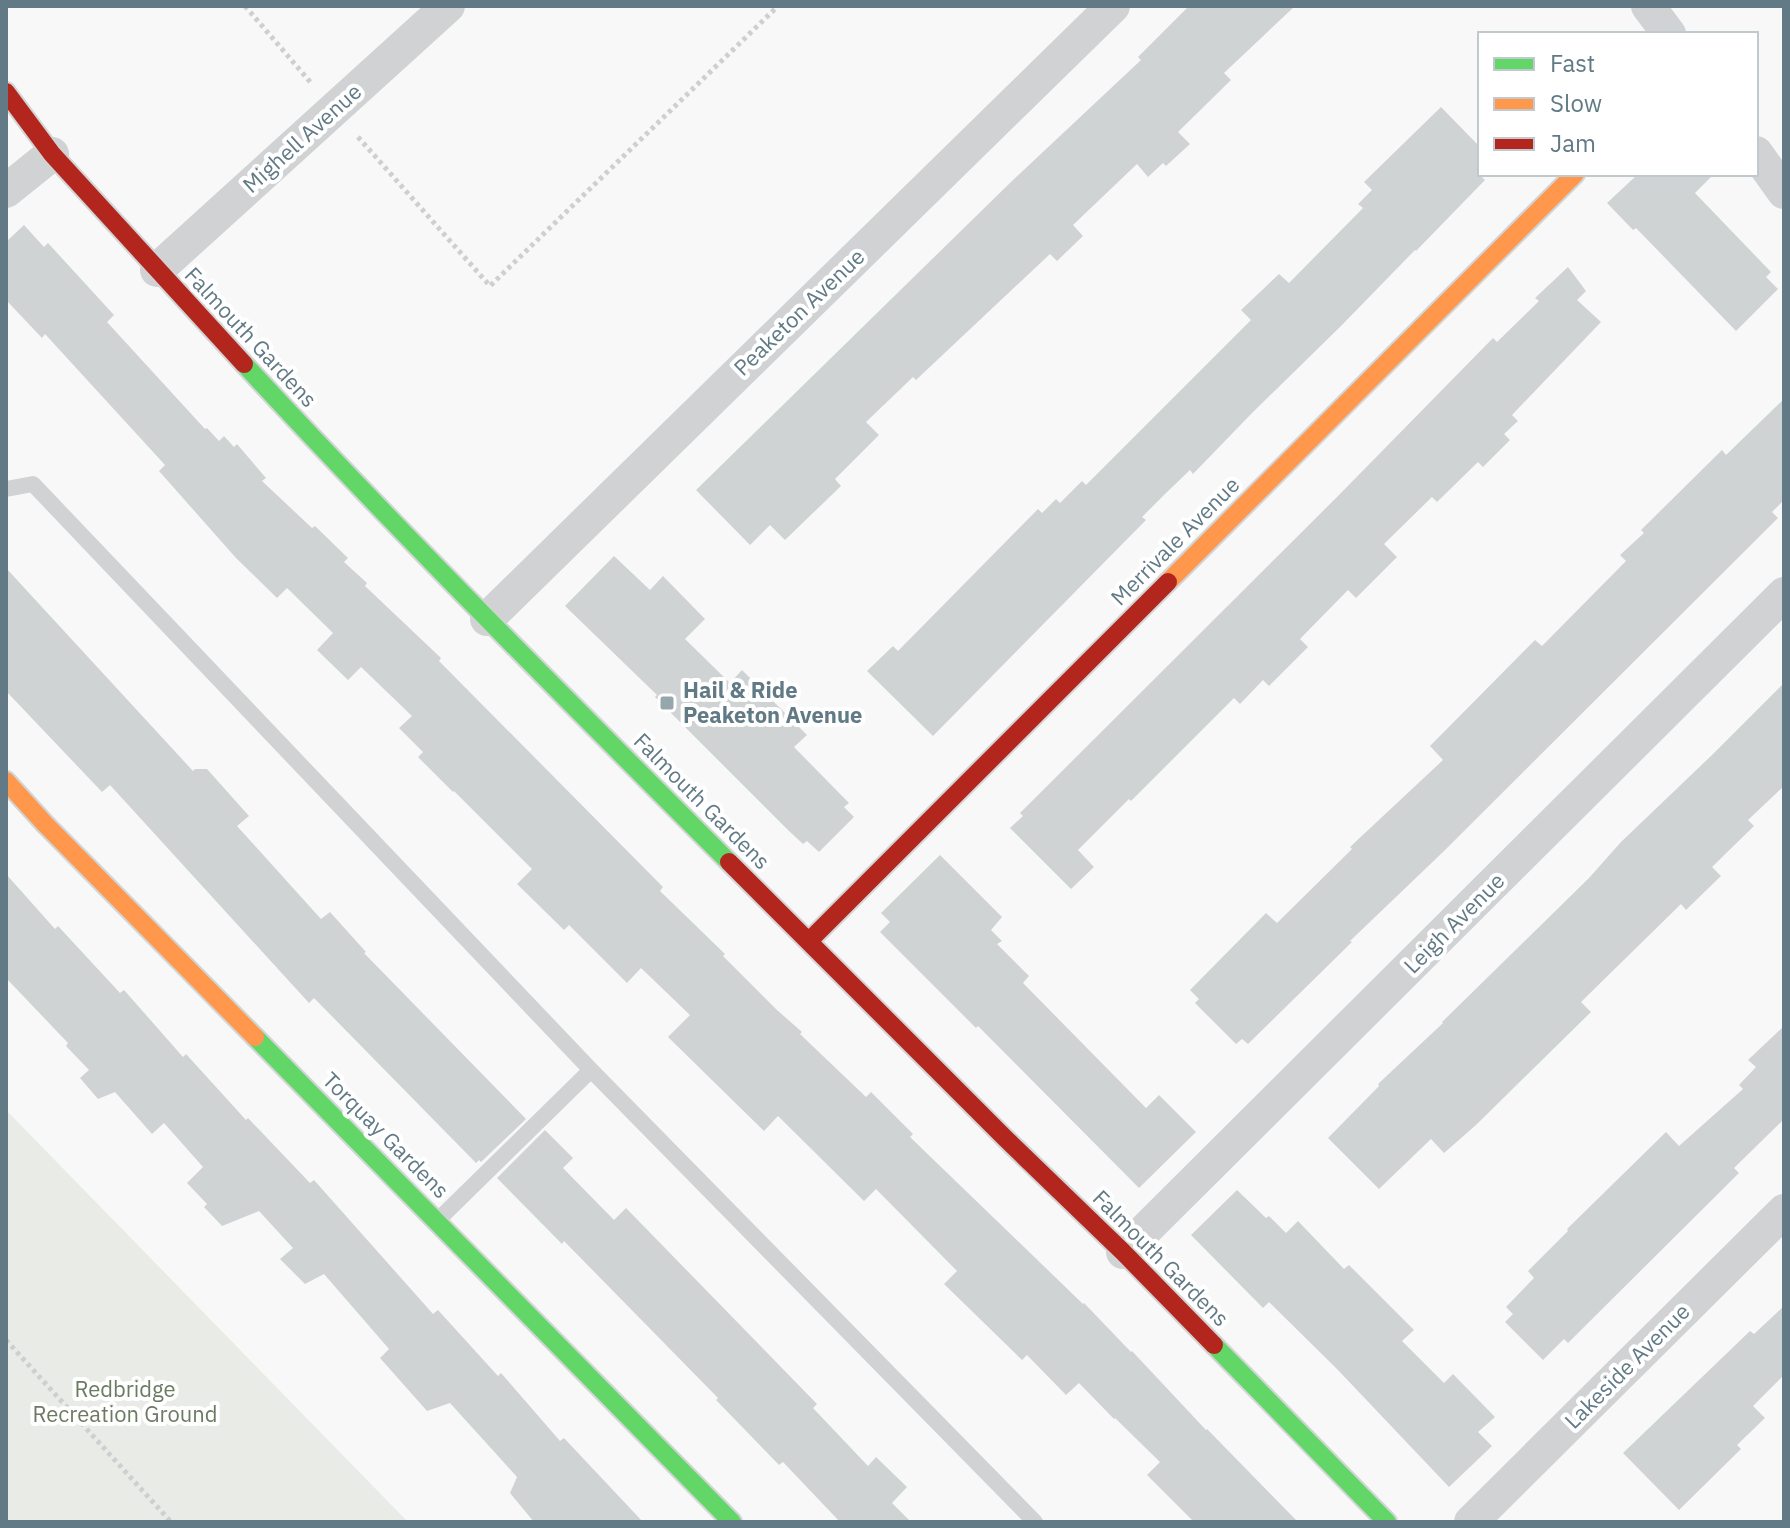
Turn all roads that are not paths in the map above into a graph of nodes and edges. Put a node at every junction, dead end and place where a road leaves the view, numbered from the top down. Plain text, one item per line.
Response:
1 (448, 6) edge
2 (1113, 6) edge
3 (1648, 6) edge
4 (1668, 32) edge
5 (6, 92) edge
6 (52, 154) junction
7 (1758, 156) edge
8 (1573, 176) edge
9 (6, 191) edge
10 (1784, 192) edge
11 (157, 270) junction
12 (6, 489) edge
13 (1784, 594) edge
14 (487, 619) junction
15 (6, 781) edge
16 (809, 941) junction
17 (591, 1070) junction
18 (1784, 1211) edge
19 (437, 1220) junction
20 (1123, 1252) junction
21 (732, 1522) edge
22 (1035, 1522) edge
23 (1387, 1522) edge
24 (1471, 1522) edge

1 - 11 street, Mighell Avenue
2 - 14 street, Peaketon Avenue
3 - 4 street
5 - 6 street, Falmouth Gardens
6 - 9 street
6 - 11 street, Falmouth Gardens
7 - 10 street
8 - 16 street, Merrivale Avenue
11 - 14 street, Falmouth Gardens
12 - 17 lane
13 - 20 street, Leigh Avenue
14 - 16 street, Falmouth Gardens
15 - 19 street, Torquay Gardens
16 - 20 street, Falmouth Gardens
17 - 19 lane
17 - 22 lane
18 - 24 street, Lakeside Avenue
19 - 21 street, Torquay Gardens
20 - 23 street, Falmouth Gardens

